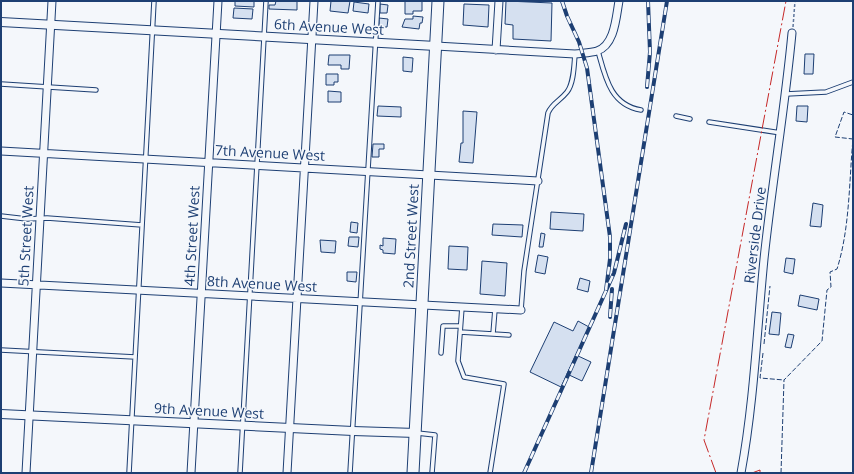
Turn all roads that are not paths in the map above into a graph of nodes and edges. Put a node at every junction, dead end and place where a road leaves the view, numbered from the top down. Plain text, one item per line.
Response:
1 (52, 1) edge
2 (154, 1) edge
3 (218, 1) edge
4 (266, 1) edge
5 (314, 1) edge
6 (378, 1) edge
7 (438, 1) edge
8 (499, 1) edge
9 (619, 1) edge
10 (1, 22) edge
11 (51, 25) junction
12 (152, 30) junction
13 (216, 33) junction
14 (792, 33) road end
15 (264, 36) junction
16 (312, 39) junction
17 (376, 42) junction
18 (436, 46) junction
19 (496, 50) junction
20 (598, 51) junction
21 (575, 54) junction
22 (853, 82) edge
23 (1, 84) edge
24 (47, 87) junction
25 (96, 90) dead end
26 (786, 94) junction
27 (641, 110) dead end
28 (676, 116) dead end
29 (690, 119) dead end
30 (709, 122) dead end
31 (781, 133) junction
32 (1, 151) edge
33 (44, 153) junction
34 (145, 159) junction
35 (209, 163) junction
36 (256, 165) junction
37 (305, 168) junction
38 (368, 172) junction
39 (429, 175) junction
40 (538, 181) junction
41 (1, 216) edge
42 (40, 218) junction
43 (142, 225) junction
44 (1, 283) edge
45 (36, 285) junction
46 (138, 291) junction
47 (202, 295) junction
48 (249, 297) junction
49 (297, 299) junction
50 (360, 302) junction
51 (422, 303) junction
52 (462, 306) junction
53 (495, 308) junction
54 (521, 310) joint
55 (460, 326) junction
56 (460, 332) junction
57 (493, 334) junction
58 (509, 335) dead end
59 (1, 350) edge
60 (33, 351) junction
61 (441, 353) dead end
62 (135, 356) junction
63 (1, 414) edge
64 (30, 415) junction
65 (131, 420) junction
66 (194, 423) junction
67 (243, 425) junction
68 (289, 428) junction
69 (353, 431) junction
70 (416, 433) junction
71 (26, 473) edge
72 (128, 473) edge
73 (191, 473) edge
74 (240, 473) edge
75 (287, 473) edge
76 (350, 473) edge
77 (413, 473) edge
78 (432, 473) edge
79 (490, 473) edge
80 (741, 473) edge

1 - 11 street, 5th Street West
2 - 12 lane
3 - 13 street, 4th Street West
4 - 15 lane
5 - 16 street
6 - 17 lane
7 - 18 main road, 2nd Street West
8 - 19 street
9 - 20 street
10 - 11 street, 6th Avenue West
11 - 12 street, 6th Avenue West
11 - 24 street, 5th Street West
12 - 13 street, 6th Avenue West
12 - 34 lane
13 - 15 street, 6th Avenue West
13 - 35 street, 4th Street West
14 - 26 street, Riverside Drive
15 - 16 street, 6th Avenue West
15 - 36 lane
16 - 17 street, 6th Avenue West
16 - 37 street
17 - 18 street, 6th Avenue West
17 - 38 lane
18 - 19 street, 6th Avenue West
18 - 39 main road, 2nd Street West
19 - 21 street, 6th Avenue West
20 - 21 street, 6th Avenue West
20 - 27 lane
21 - 40 lane
22 - 26 lane
23 - 24 lane
24 - 25 lane
24 - 33 street, 5th Street West
26 - 31 street, Riverside Drive
28 - 29 lane
30 - 31 lane
31 - 80 street, Riverside Drive
32 - 33 street, 7th Avenue West
33 - 34 street, 7th Avenue West
33 - 42 street, 5th Street West
34 - 35 street, 7th Avenue West
34 - 43 lane
35 - 36 street, 7th Avenue West
35 - 47 street, 4th Street West
36 - 37 street, 7th Avenue West
36 - 48 lane
37 - 38 street, 7th Avenue West
37 - 49 street
38 - 39 street, 7th Avenue West
38 - 50 lane
39 - 40 street, 7th Avenue West
39 - 51 main road, 2nd Street West
40 - 54 lane
41 - 42 lane
42 - 43 lane
42 - 45 street, 5th Street West
43 - 46 lane
44 - 45 street, 8th Avenue West
45 - 46 street, 8th Avenue West
45 - 60 street, 5th Street West
46 - 47 street, 8th Avenue West
46 - 62 lane
47 - 48 street, 8th Avenue West
47 - 66 street, 4th Street West
48 - 49 street, 8th Avenue West
48 - 67 lane
49 - 50 street, 8th Avenue West
49 - 68 street
50 - 51 street, 8th Avenue West
50 - 69 lane
51 - 52 street, 8th Avenue West
51 - 70 main road, 2nd Street West
52 - 53 street, 8th Avenue West
52 - 55 lane
53 - 54 street, 8th Avenue West
53 - 57 lane
55 - 56 lane
55 - 61 lane
56 - 57 lane
56 - 79 lane
57 - 58 lane
59 - 60 lane
60 - 62 lane
60 - 64 street, 5th Street West
62 - 65 lane
63 - 64 street, 9th Avenue West
64 - 65 street, 9th Avenue West
64 - 71 street, 5th Street West
65 - 66 street, 9th Avenue West
65 - 72 lane
66 - 67 street, 9th Avenue West
66 - 73 street, 4th Street West
67 - 68 street, 9th Avenue West
67 - 74 lane
68 - 69 street, 9th Avenue West
68 - 75 street
69 - 70 street, 9th Avenue West
69 - 76 lane
70 - 77 main road, 2nd Street West
70 - 78 lane

